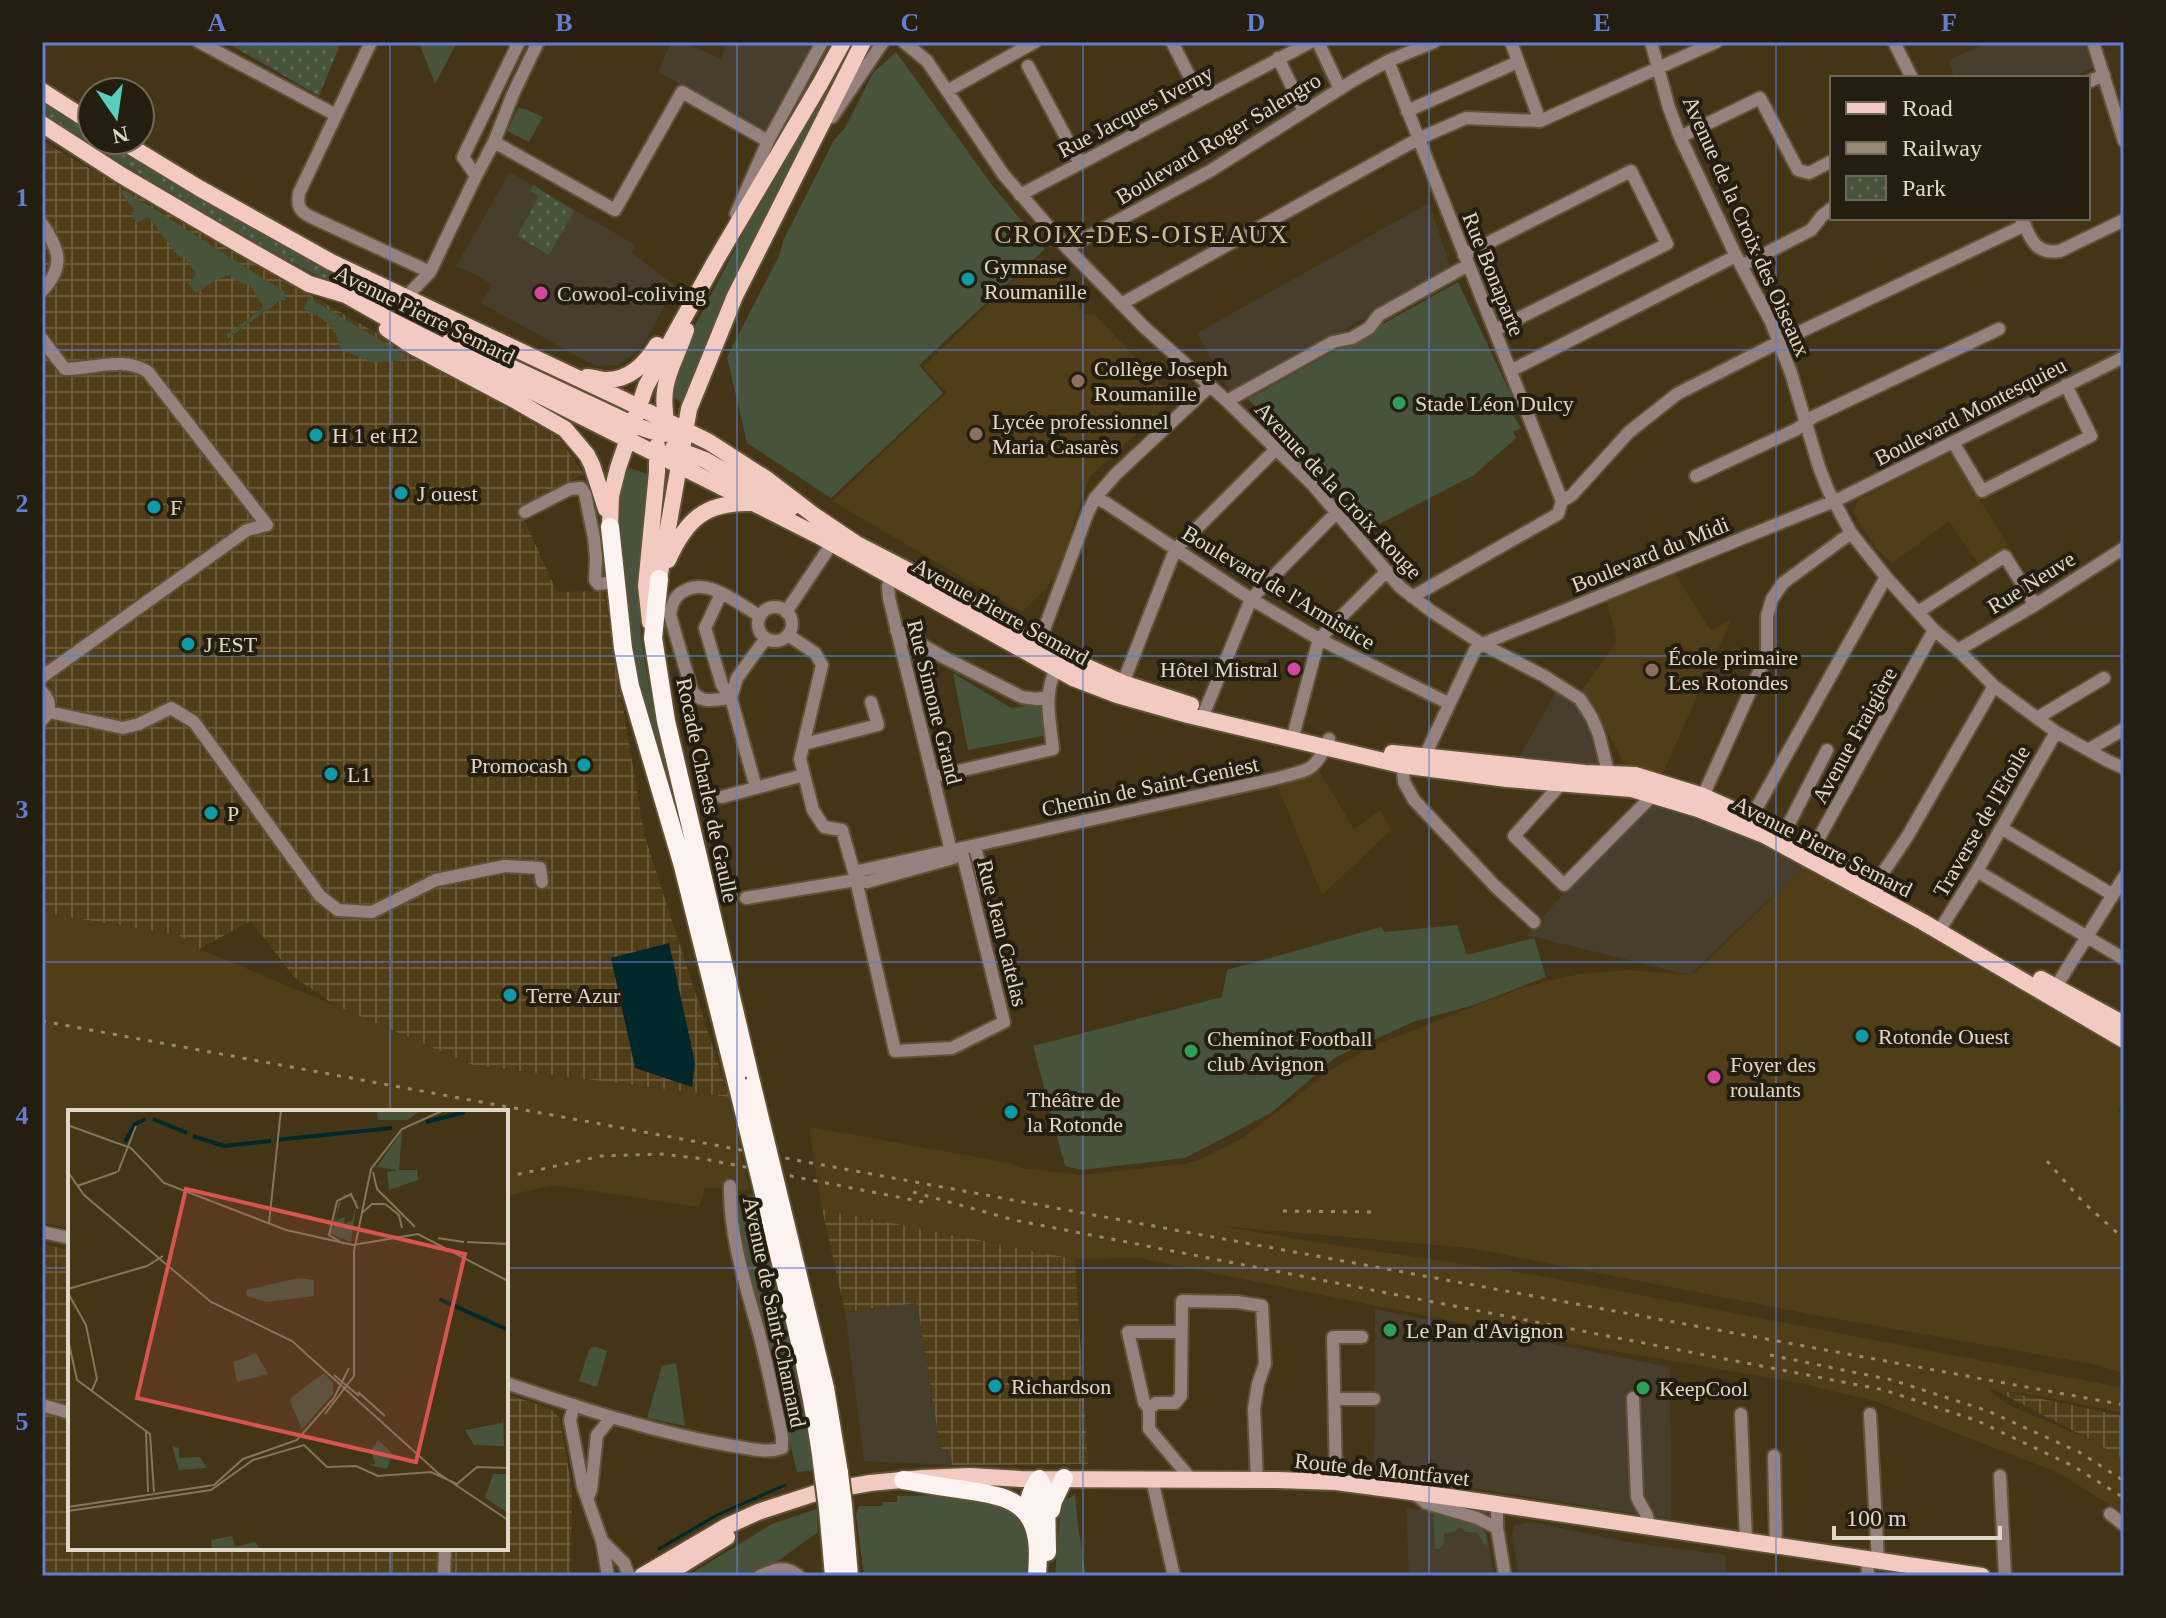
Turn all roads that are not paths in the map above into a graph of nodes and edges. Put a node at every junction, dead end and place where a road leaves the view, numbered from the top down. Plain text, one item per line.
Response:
1 (199, 42) edge
2 (371, 42) edge
3 (519, 42) edge
4 (538, 42) edge
5 (822, 42) edge
6 (843, 42) edge
7 (863, 42) edge
8 (883, 42) edge
9 (904, 42) edge
10 (922, 42) edge
11 (1035, 42) edge
12 (1172, 42) edge
13 (1311, 42) edge
14 (1318, 42) edge
15 (1434, 42) edge
16 (1511, 42) edge
17 (1651, 42) edge
18 (1716, 42) edge
19 (1894, 42) edge
20 (2093, 42) edge
21 (1278, 58) junction
22 (927, 61) junction
23 (1388, 61) junction
24 (1518, 62) junction
25 (1028, 66) dead end
26 (1659, 67) junction
27 (2104, 75) junction
28 (1911, 76) edge
29 (2090, 81) edge
30 (1340, 89) junction
31 (42, 91) edge
32 (947, 91) junction
33 (1201, 99) junction
34 (1304, 111) junction
35 (1407, 111) junction
36 (76, 113) edge
37 (336, 115) junction
38 (1540, 121) junction
39 (42, 124) edge
40 (1680, 137) junction
41 (1418, 139) junction
42 (768, 141) junction
43 (2124, 141) edge
44 (494, 142) junction
45 (146, 156) edge
46 (805, 156) junction
47 (1079, 162) junction
48 (1830, 162) edge
49 (476, 176) junction
50 (1020, 195) junction
51 (1830, 210) edge
52 (2124, 220) edge
53 (2023, 221) edge
54 (42, 224) edge
55 (1067, 248) junction
56 (716, 260) junction
57 (1466, 260) junction
58 (1738, 261) junction
59 (430, 272) junction
60 (309, 284) junction
61 (699, 290) junction
62 (42, 291) edge
63 (406, 297) junction
64 (1121, 304) junction
65 (1999, 329) dead end
66 (1495, 330) junction
67 (42, 339) edge
68 (1780, 342) junction
69 (2124, 357) edge
70 (1512, 370) junction
71 (577, 378) junction
72 (2066, 385) junction
73 (1210, 386) junction
74 (1227, 401) junction
75 (637, 406) junction
76 (689, 409) junction
77 (1806, 422) junction
78 (703, 439) junction
79 (630, 441) junction
80 (669, 442) junction
81 (1953, 442) junction
82 (1276, 449) junction
83 (1696, 476) dead end
84 (1095, 498) junction
85 (1562, 501) junction
86 (1834, 501) junction
87 (755, 504) junction
88 (525, 512) dead end
89 (1337, 512) junction
90 (815, 516) junction
91 (610, 527) junction
92 (1851, 533) junction
93 (835, 538) junction
94 (2124, 548) edge
95 (1175, 550) junction
96 (892, 570) junction
97 (1387, 571) junction
98 (1886, 577) junction
99 (659, 579) junction
100 (615, 582) junction
101 (721, 594) junction
102 (1412, 597) junction
103 (1251, 599) junction
104 (2035, 605) junction
105 (786, 612) junction
106 (1918, 612) junction
107 (760, 616) junction
108 (896, 630) junction
109 (1934, 630) junction
110 (788, 635) junction
111 (653, 638) junction
112 (766, 638) junction
113 (1319, 639) junction
114 (1482, 644) junction
115 (1958, 650) junction
116 (1036, 651) junction
117 (1056, 669) junction
118 (42, 677) edge
119 (2104, 678) dead end
120 (1123, 683) junction
121 (1994, 686) junction
122 (42, 692) edge
123 (1047, 697) junction
124 (731, 698) junction
125 (871, 702) dead end
126 (1448, 703) junction
127 (1204, 713) junction
128 (46, 716) edge
129 (2037, 718) junction
130 (2124, 729) edge
131 (2056, 732) junction
132 (1293, 735) junction
133 (804, 744) junction
134 (1327, 744) junction
135 (1827, 750) dead end
136 (2088, 750) junction
137 (1402, 760) junction
138 (1422, 763) junction
139 (2124, 768) edge
140 (804, 775) junction
141 (933, 777) junction
142 (1610, 781) junction
143 (1561, 784) junction
144 (756, 788) junction
145 (1652, 796) junction
146 (1703, 796) junction
147 (722, 797) dead end
148 (1751, 818) junction
149 (2001, 828) junction
150 (1781, 838) junction
151 (963, 849) junction
152 (1810, 854) junction
153 (1977, 871) junction
154 (855, 876) junction
155 (2124, 877) edge
156 (542, 882) dead end
157 (1876, 883) junction
158 (985, 888) dead end
159 (2113, 895) junction
160 (746, 898) dead end
161 (1534, 922) dead end
162 (1942, 926) junction
163 (2086, 937) junction
164 (2124, 959) edge
165 (2053, 992) junction
166 (2124, 1024) edge
167 (2124, 1040) edge
168 (744, 1083) junction
169 (730, 1186) dead end
170 (42, 1232) edge
171 (68, 1238) edge
172 (1181, 1332) junction
173 (1362, 1337) dead end
174 (508, 1384) edge
175 (1633, 1398) dead end
176 (1334, 1399) junction
177 (1374, 1399) dead end
178 (42, 1405) edge
179 (574, 1405) junction
180 (1149, 1409) junction
181 (68, 1412) edge
182 (1741, 1414) dead end
183 (1870, 1414) dead end
184 (611, 1418) junction
185 (1774, 1456) dead end
186 (2000, 1476) dead end
187 (1064, 1478) junction
188 (1039, 1479) junction
189 (1152, 1479) junction
190 (1191, 1479) junction
191 (903, 1480) junction
192 (1257, 1480) junction
193 (1336, 1482) junction
194 (1414, 1493) junction
195 (588, 1497) junction
196 (1497, 1505) junction
197 (836, 1507) junction
198 (2110, 1514) dead end
199 (1030, 1518) junction
200 (2124, 1525) edge
201 (1649, 1527) junction
202 (1497, 1528) junction
203 (1048, 1533) junction
204 (602, 1541) junction
205 (1746, 1542) junction
206 (1776, 1546) junction
207 (445, 1550) edge
208 (624, 1563) junction
209 (1871, 1565) edge
210 (652, 1574) edge
211 (610, 1575) edge
212 (444, 1576) edge
213 (629, 1576) edge
214 (760, 1576) edge
215 (799, 1576) edge
216 (834, 1576) edge
217 (849, 1576) edge
218 (1037, 1576) edge
219 (1046, 1576) edge
220 (1174, 1576) edge
221 (1505, 1576) edge
222 (1982, 1576) edge
223 (2005, 1576) edge

1 - 37 street
2 - 37 street
3 - 49 street
4 - 44 street
5 - 42 street
6 - 56 main road
7 - 46 main road, Rocade Charles de Gaulle
8 - 46 street
9 - 22 street, Avenue de la Croix Rouge
10 - 22 street, Avenue de la Croix Rouge
11 - 32 street
12 - 33 street
13 - 21 street, Rue Jacques Iverny
14 - 30 street
15 - 23 street, Boulevard Roger Salengro
16 - 24 street
17 - 26 street, Avenue de la Croix des Oiseaux
18 - 26 street
19 - 28 street
20 - 27 street
21 - 33 street, Rue Jacques Iverny
21 - 34 street
22 - 32 street, Avenue de la Croix Rouge
23 - 30 street, Boulevard Roger Salengro
23 - 35 street, Rue Bonaparte
24 - 35 street
24 - 38 street
25 - 47 street
26 - 38 street
26 - 40 street, Avenue de la Croix des Oiseaux
27 - 29 street
27 - 43 street
30 - 34 street, Boulevard Roger Salengro
31 - 36 main road
32 - 50 street, Avenue de la Croix Rouge
33 - 47 street, Rue Jacques Iverny
34 - 55 street, Boulevard Roger Salengro
35 - 41 street, Rue Bonaparte
37 - 59 street
38 - 41 street
39 - 60 main road, Avenue Pierre Semard
40 - 48 street
40 - 58 street, Avenue de la Croix des Oiseaux
41 - 57 street, Rue Bonaparte
41 - 64 street
42 - 44 street
42 - 56 street
44 - 49 street
45 - 63 main road, Avenue Pierre Semard
46 - 76 main road, Rocade Charles de Gaulle
47 - 50 street, Rue Jacques Iverny
49 - 59 street
50 - 55 street, Avenue de la Croix Rouge
51 - 58 street
52 - 53 street
53 - 68 street
54 - 62 street
55 - 64 street, Avenue de la Croix Rouge
56 - 61 main road
57 - 66 street, Rue Bonaparte
57 - 66 street
57 - 74 street
58 - 68 street, Avenue de la Croix des Oiseaux
58 - 70 street
59 - 63 street
60 - 79 main road, Avenue Pierre Semard
60 - 91 main road
61 - 71 main road
61 - 75 main road
61 - 80 main road
63 - 71 main road, Avenue Pierre Semard
64 - 73 street, Avenue de la Croix Rouge
65 - 77 street
66 - 70 street, Rue Bonaparte
67 - 118 street
68 - 77 street, Avenue de la Croix des Oiseaux
68 - 85 street
69 - 72 street, Boulevard Montesquieu
70 - 85 street, Rue Bonaparte
71 - 75 main road, Avenue Pierre Semard
72 - 81 street, Boulevard Montesquieu
72 - 81 street
73 - 74 street, Avenue de la Croix Rouge
73 - 84 street
74 - 82 street, Avenue de la Croix Rouge
75 - 79 main road
75 - 80 main road
76 - 78 main road
76 - 80 main road, Rocade Charles de Gaulle
77 - 83 street
77 - 86 street, Avenue de la Croix des Oiseaux
78 - 80 main road, Avenue Pierre Semard
78 - 90 main road, Avenue Pierre Semard
79 - 80 main road, Avenue Pierre Semard
79 - 91 main road
80 - 87 main road, Avenue Pierre Semard
80 - 90 main road
80 - 99 main road, Rocade Charles de Gaulle
80 - 111 main road
81 - 86 street, Boulevard Montesquieu
82 - 89 street, Avenue de la Croix Rouge
82 - 95 street
84 - 95 street, Boulevard de l'Armistice
84 - 116 street
85 - 102 street
86 - 92 street, Avenue de la Croix des Oiseaux
86 - 114 street, Boulevard du Midi
87 - 93 main road, Avenue Pierre Semard
87 - 99 main road
88 - 100 street
89 - 97 street, Avenue de la Croix Rouge
89 - 103 street
90 - 93 main road, Avenue Pierre Semard
91 - 100 highway, Rocade Charles de Gaulle
92 - 98 street, Avenue de la Croix des Oiseaux
92 - 146 street
93 - 96 main road, Avenue Pierre Semard
93 - 105 street
94 - 104 street, Rue Neuve
95 - 103 street, Boulevard de l'Armistice
95 - 120 street
96 - 108 street, Rue Simone Grand
96 - 116 main road, Avenue Pierre Semard
97 - 102 street, Avenue de la Croix Rouge
97 - 113 street
98 - 106 street, Avenue de la Croix des Oiseaux
98 - 148 street
99 - 111 highway, Rocade Charles de Gaulle
100 - 168 highway, Rocade Charles de Gaulle
101 - 107 street
101 - 124 street
101 - 124 street
102 - 114 street, Avenue de la Croix Rouge
103 - 113 street, Boulevard de l'Armistice
103 - 127 street
104 - 106 street
104 - 115 street, Rue Neuve
105 - 107 street
105 - 110 street
106 - 109 street, Avenue de la Croix des Oiseaux
107 - 112 street
108 - 123 street
108 - 141 street, Rue Simone Grand
109 - 115 street, Avenue de la Croix des Oiseaux
109 - 152 street, Avenue Fraigière
110 - 112 street
110 - 133 street
111 - 168 highway, Rocade Charles de Gaulle
112 - 124 street
113 - 126 street, Boulevard de l'Armistice
113 - 132 street
114 - 126 street
114 - 142 street, Avenue de la Croix Rouge
115 - 121 street, Avenue de la Croix des Oiseaux
116 - 117 main road, Avenue Pierre Semard
116 - 120 main road, Avenue Pierre Semard
117 - 123 street
117 - 127 main road, Avenue Pierre Semard
119 - 129 street
120 - 127 main road, Avenue Pierre Semard
121 - 129 street, Avenue de la Croix des Oiseaux
121 - 157 street
122 - 128 street
123 - 141 street
124 - 144 street
125 - 133 street
126 - 138 street
127 - 132 main road, Avenue Pierre Semard
128 - 156 street
129 - 131 street, Avenue de la Croix des Oiseaux
130 - 136 street
131 - 136 street, Avenue de la Croix des Oiseaux
131 - 149 street, Traverse de l'Etoile
132 - 134 main road, Avenue Pierre Semard
133 - 140 street
134 - 137 main road, Avenue Pierre Semard
134 - 151 street, Chemin de Saint-Geniest
135 - 150 street
136 - 139 street, Avenue de la Croix des Oiseaux
137 - 138 main road, Avenue Pierre Semard
137 - 161 street
138 - 142 main road, Avenue Pierre Semard
138 - 143 main road, Avenue Pierre Semard
140 - 144 street
140 - 154 street
141 - 151 street, Rue Simone Grand
142 - 143 main road, Avenue Pierre Semard
142 - 145 main road, Avenue Pierre Semard
142 - 146 main road, Avenue Pierre Semard
143 - 145 street
144 - 147 street
145 - 150 main road, Avenue Pierre Semard
146 - 148 main road, Avenue Pierre Semard
148 - 150 main road, Avenue Pierre Semard
149 - 153 street, Traverse de l'Etoile
149 - 159 street
150 - 152 main road, Avenue Pierre Semard
151 - 154 street, Chemin de Saint-Geniest
151 - 154 street, Rue Jean Catelas
151 - 158 street
152 - 157 main road, Avenue Pierre Semard
152 - 162 main road, Avenue Pierre Semard
153 - 162 street, Traverse de l'Etoile
153 - 163 street
154 - 160 street, Chemin de Saint-Geniest
155 - 159 street
157 - 162 main road, Avenue Pierre Semard
159 - 163 street
162 - 165 main road, Avenue Pierre Semard
163 - 164 street
163 - 165 street
165 - 166 main road, Avenue Pierre Semard
165 - 167 main road, Avenue Pierre Semard
168 - 197 highway, Rocade Charles de Gaulle, bridge
169 - 184 street, Avenue de Saint-Chamand
170 - 171 street
172 - 180 street
172 - 180 street
172 - 192 street
173 - 176 street
174 - 179 street, Avenue de Saint-Chamand
175 - 201 street
176 - 177 street
176 - 193 street
178 - 181 street
179 - 184 street, Avenue de Saint-Chamand
179 - 195 street
180 - 190 street
182 - 205 street
183 - 209 street
184 - 195 street
185 - 206 street
186 - 223 street
187 - 188 main road, Route de Montfavet
187 - 189 main road, Route de Montfavet
187 - 203 highway
188 - 191 main road, Route de Montfavet
188 - 199 highway
188 - 203 highway
189 - 190 main road, Route de Montfavet
189 - 220 street
190 - 192 main road, Route de Montfavet
191 - 199 highway
191 - 210 main road, Route de Montfavet
192 - 193 main road, Route de Montfavet
193 - 194 main road, Route de Montfavet
194 - 196 main road, Route de Montfavet
194 - 202 street
195 - 204 street
196 - 201 main road, Route de Montfavet
196 - 202 street
197 - 216 highway, Rocade Charles de Gaulle
197 - 217 highway, Rocade Charles de Gaulle
198 - 200 street
199 - 218 highway
201 - 205 main road, Route de Montfavet
202 - 221 street
203 - 219 highway
204 - 208 street
204 - 211 street
205 - 206 main road, Route de Montfavet
206 - 209 main road, Route de Montfavet
207 - 212 street
208 - 210 street
208 - 213 street
209 - 222 main road, Route de Montfavet
214 - 215 street

